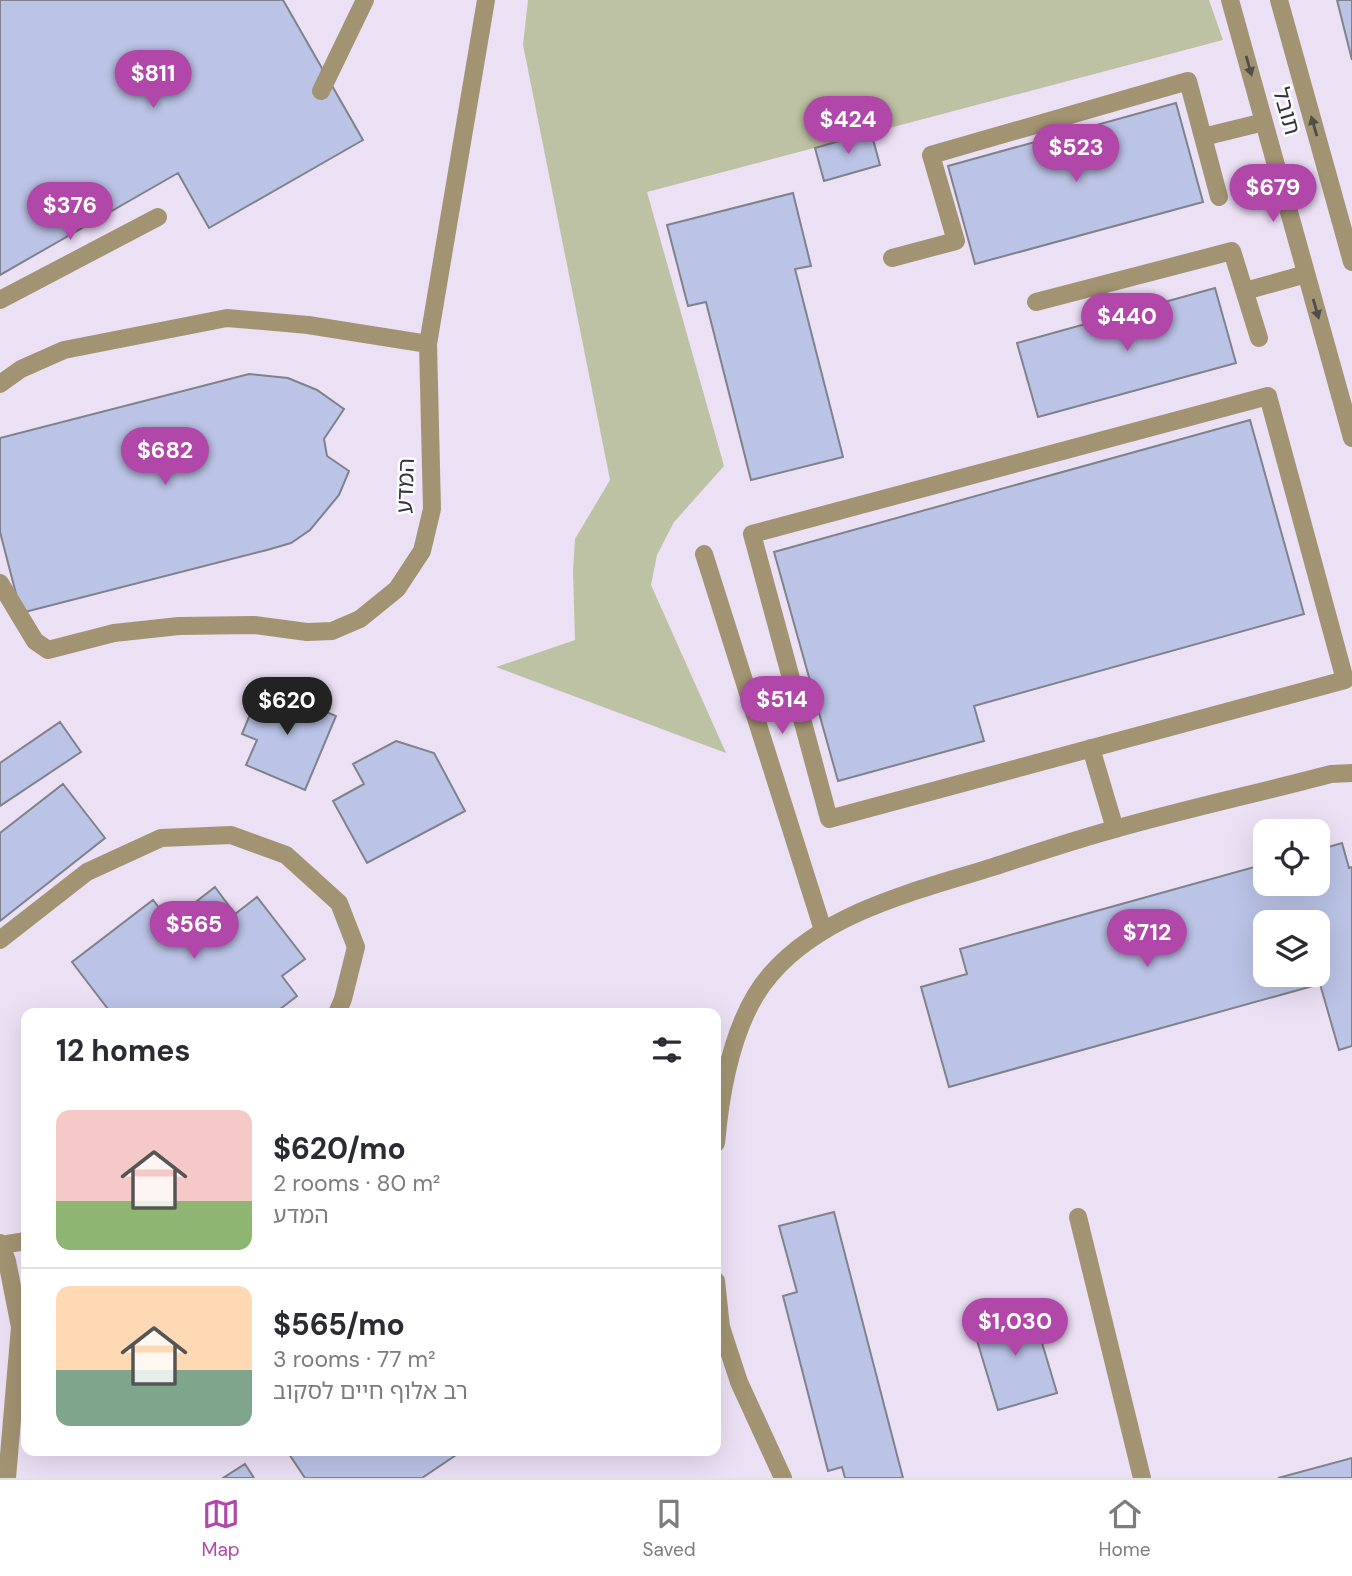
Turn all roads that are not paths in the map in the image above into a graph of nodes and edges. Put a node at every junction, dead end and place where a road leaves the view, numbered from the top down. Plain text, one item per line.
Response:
1 (365, 0) edge
2 (486, 0) edge
3 (1230, 0) edge
4 (1279, 0) edge
5 (321, 91) dead end
6 (1264, 122) junction
7 (1203, 137) junction
8 (1219, 197) dead end
9 (158, 217) dead end
10 (892, 258) dead end
11 (1352, 259) edge
12 (1307, 274) junction
13 (1245, 291) junction
14 (0, 300) edge
15 (1036, 302) dead end
16 (1259, 338) dead end
17 (428, 344) junction
18 (0, 384) edge
19 (1352, 438) edge
20 (704, 554) dead end
21 (0, 583) edge
22 (1091, 748) junction
23 (1352, 764) edge
24 (1352, 773) edge
25 (1331, 774) junction
26 (1115, 829) junction
27 (823, 930) junction
28 (0, 940) edge
29 (339, 1008) edge
30 (721, 1111) edge
31 (1077, 1217) dead end
32 (21, 1242) edge
33 (0, 1244) edge
34 (721, 1326) edge
35 (5, 1474) edge
36 (783, 1478) edge
37 (1142, 1478) edge

1 - 5 street
2 - 17 street, המדע
3 -> 6 street, תובל
11 -> 4 street, תובל
6 - 7 street
6 - 12 street, תובל
7 - 8 street
7 - 10 street
9 - 14 street
12 - 13 street
12 -> 19 street, תובל
13 - 15 street
13 - 16 street
17 - 18 street
17 - 21 street, המדע
20 - 27 street
22 - 22 street
22 - 26 street
23 - 25 street
24 - 25 street
25 - 26 street
26 - 27 street
27 - 30 street
28 - 29 street
31 - 37 street
32 - 33 street
33 - 35 street
34 - 36 street

